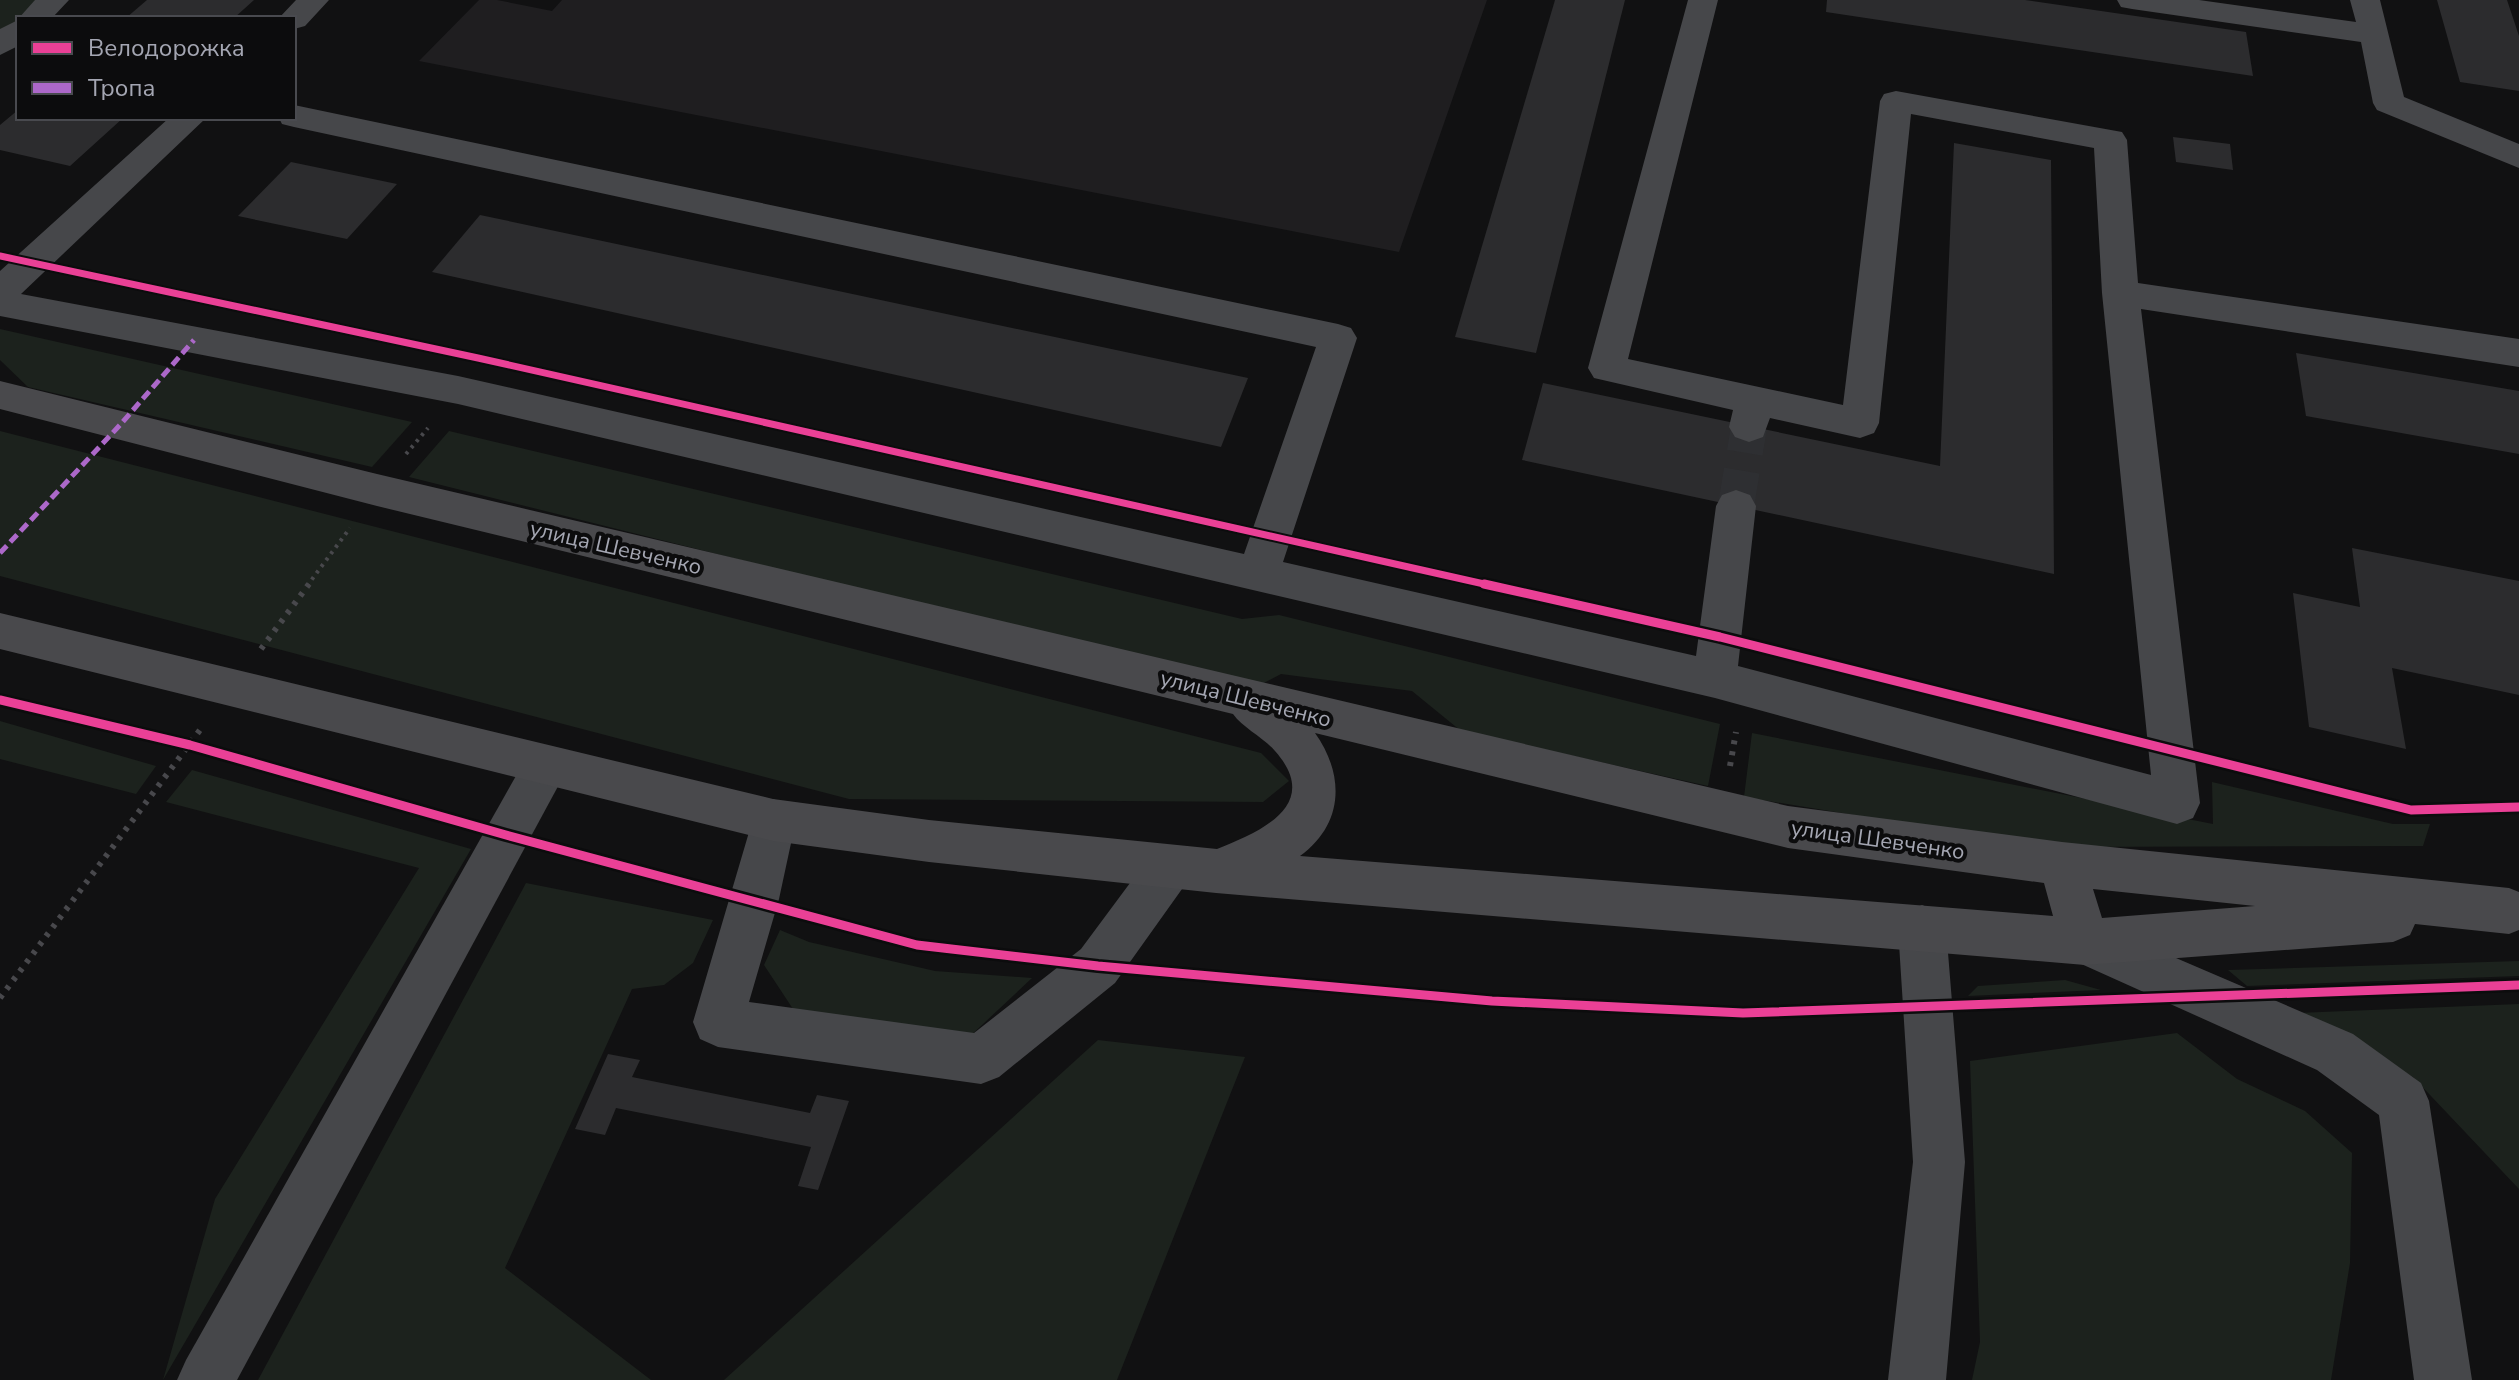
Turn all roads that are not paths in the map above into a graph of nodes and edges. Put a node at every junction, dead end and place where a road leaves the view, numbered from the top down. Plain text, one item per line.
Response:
1 (54, 0) edge
2 (314, 0) edge
3 (1703, 0) edge
4 (2132, 0) edge
5 (2365, 0) edge
6 (35, 16) edge
7 (296, 17) edge
8 (16, 32) edge
9 (2375, 34) junction
10 (0, 45) edge
11 (296, 116) edge
12 (187, 120) edge
13 (2519, 157) edge
14 (0, 292) edge
15 (2120, 293) junction
16 (0, 303) edge
17 (2519, 353) edge
18 (0, 395) edge
19 (1736, 506) tunnel mouth
20 (1258, 574) junction
21 (0, 631) edge
22 (1715, 679) junction
23 (1236, 695) junction
24 (546, 765) junction
25 (773, 820) junction
26 (2062, 864) junction
27 (1193, 869) junction
28 (2514, 911) edge
29 (1922, 928) junction
30 (2085, 942) junction
31 (206, 1380) edge
32 (1917, 1380) edge
33 (2443, 1380) edge

1 - 6 lane
2 - 7 lane
3 - 15 lane
4 - 9 lane
5 - 9 lane
8 - 10 lane
9 - 13 lane
11 - 20 lane
12 - 14 lane
15 - 17 lane
15 - 22 lane
16 - 20 lane
18 - 23 main road, улица Шевченко
19 - 22 lane
20 - 22 lane
21 - 24 main road, улица Шевченко
23 - 26 main road, улица Шевченко
23 - 27 main road
24 - 25 main road, улица Шевченко
24 - 31 lane
25 - 27 main road, улица Шевченко
25 - 27 lane
26 - 28 main road, улица Шевченко
26 - 30 main road
27 - 29 main road, улица Шевченко
28 - 30 main road, улица Шевченко
29 - 30 main road, улица Шевченко
29 - 32 lane
30 - 33 lane

